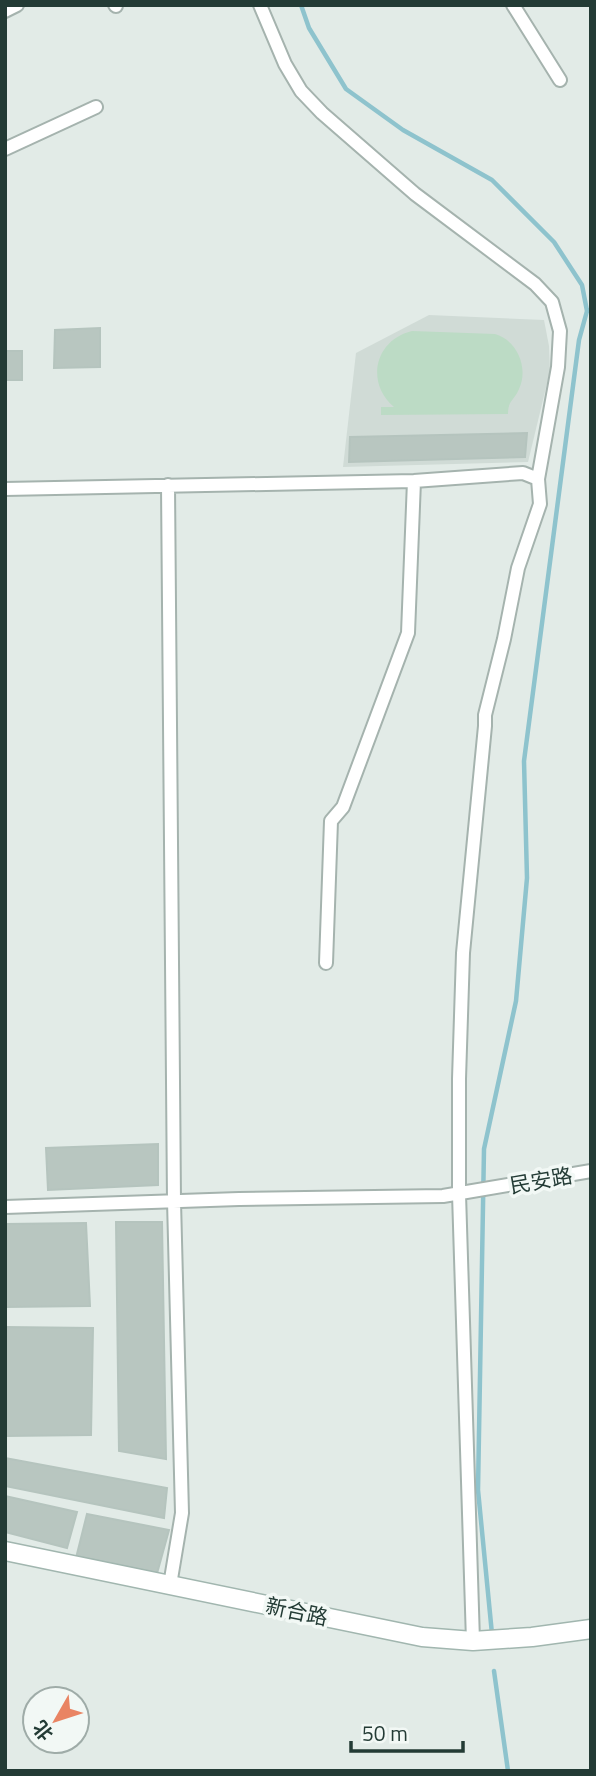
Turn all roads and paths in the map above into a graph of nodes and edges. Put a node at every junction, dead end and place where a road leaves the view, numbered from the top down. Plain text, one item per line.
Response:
1 (17, 5) edge
2 (260, 5) edge
3 (513, 5) edge
4 (5, 11) edge
5 (559, 80) dead end
6 (96, 107) dead end
7 (5, 149) edge
8 (538, 479) junction
9 (414, 481) junction
10 (168, 485) junction
11 (5, 489) edge
12 (326, 963) dead end
13 (591, 1171) edge
14 (458, 1194) junction
15 (174, 1201) junction
16 (5, 1207) edge
17 (5, 1551) edge
18 (170, 1585) junction
19 (591, 1629) edge
20 (478, 1641) junction

1 - 4 street
2 - 8 street
3 - 5 street
6 - 7 street
8 - 9 street
8 - 14 street
9 - 10 street
9 - 12 street
10 - 11 street
10 - 15 street
13 - 14 street, 民安路
14 - 15 street, 民安路
14 - 20 street
15 - 16 street, 民安路
15 - 18 street
17 - 18 street, 新合路
18 - 20 street, 新合路
19 - 20 street, 新合路

